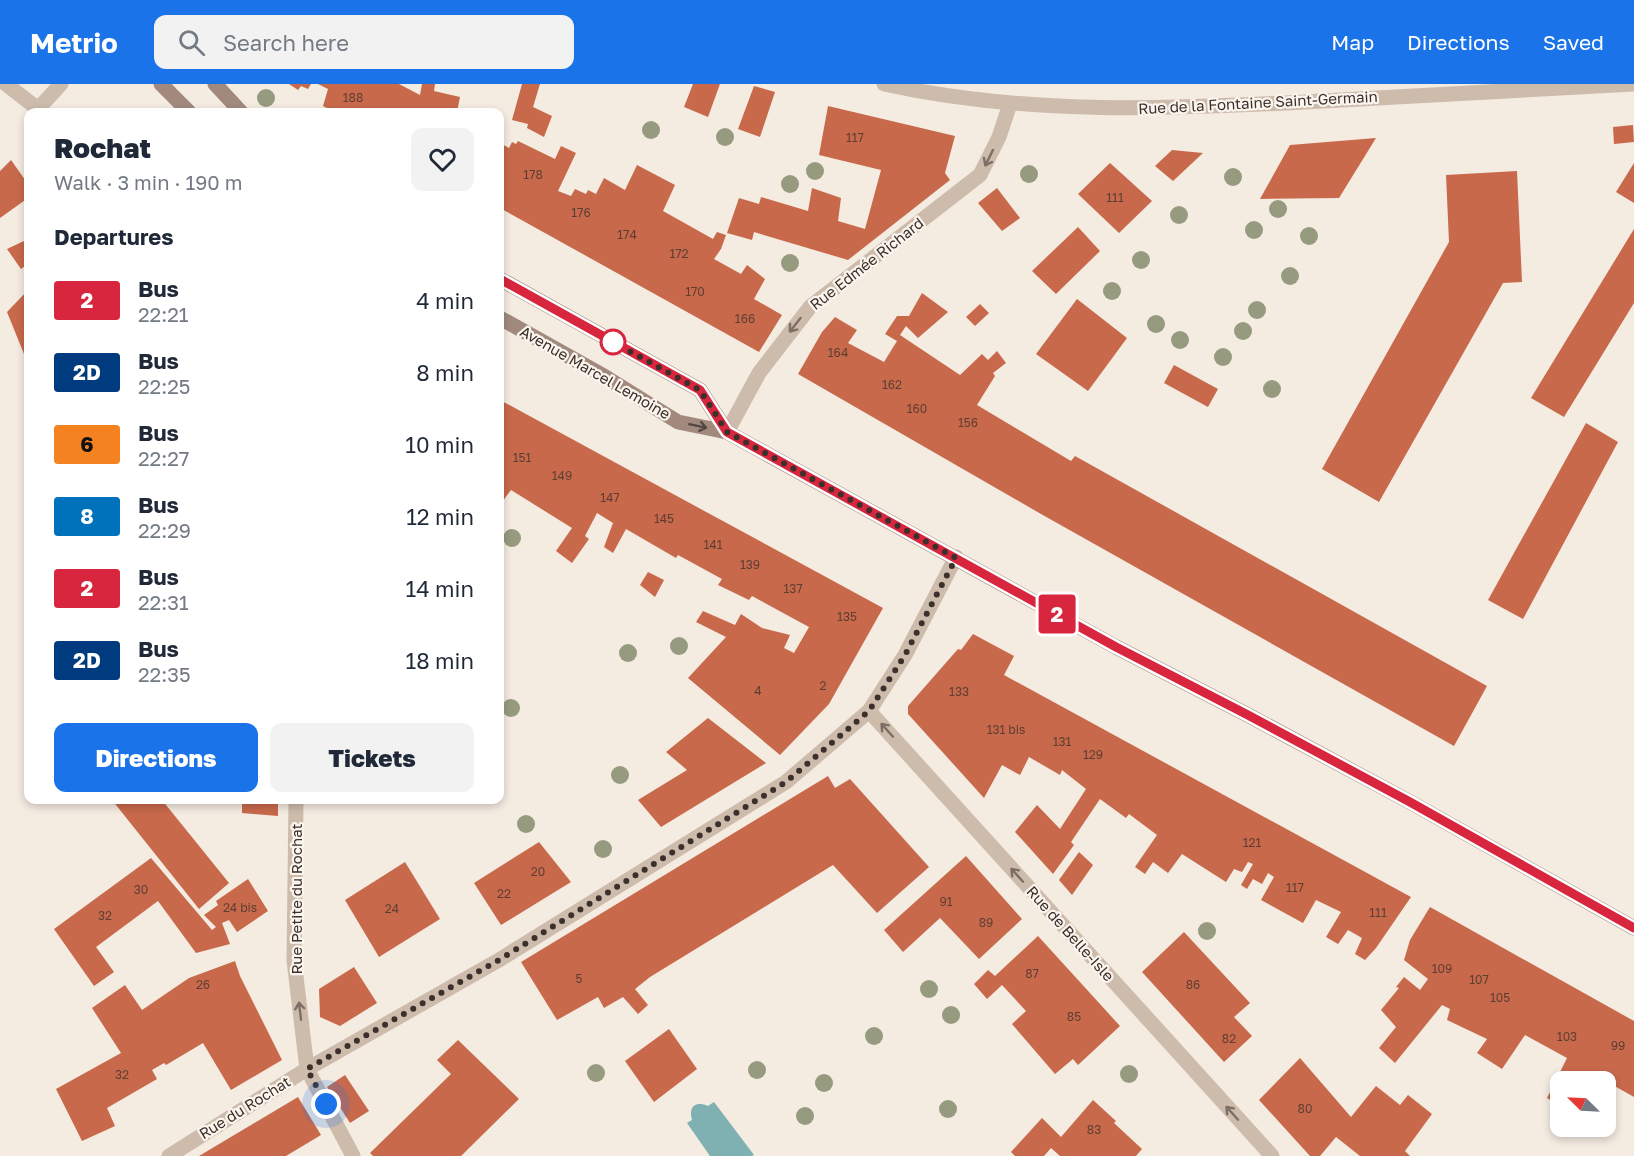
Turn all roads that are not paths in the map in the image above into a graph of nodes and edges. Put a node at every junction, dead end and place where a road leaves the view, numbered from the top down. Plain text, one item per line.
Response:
1 (6, 84) edge
2 (61, 84) edge
3 (161, 84) edge
4 (215, 84) edge
5 (884, 84) edge
6 (1634, 84) edge
7 (1010, 104) junction
8 (37, 108) edge
9 (39, 108) edge
10 (185, 108) edge
11 (237, 108) edge
12 (504, 281) edge
13 (504, 320) edge
14 (727, 432) junction
15 (956, 558) junction
16 (869, 711) junction
17 (296, 804) edge
18 (1634, 928) edge
19 (307, 1069) junction
20 (169, 1156) edge
21 (354, 1156) edge
22 (1272, 1156) edge

1 - 8 street
2 - 9 street
3 - 10 main road
4 - 11 main road
5 - 7 street, Rue de la Fontaine Saint-Germain
6 - 7 street, Rue de la Fontaine Saint-Germain
7 -> 14 street, Rue Edmée Richard
12 - 14 main road, Avenue Marcel Lemoine
13 -> 14 main road, Avenue Marcel Lemoine
14 - 15 main road, Avenue Marcel Lemoine
15 - 16 street, Rue du Rochat
15 - 18 main road, Avenue Marcel Lemoine
16 - 19 street, Rue du Rochat
22 -> 16 street, Rue de Belle-Isle
19 -> 17 street, Rue Petite du Rochat
19 - 20 street, Rue du Rochat
19 - 21 street

